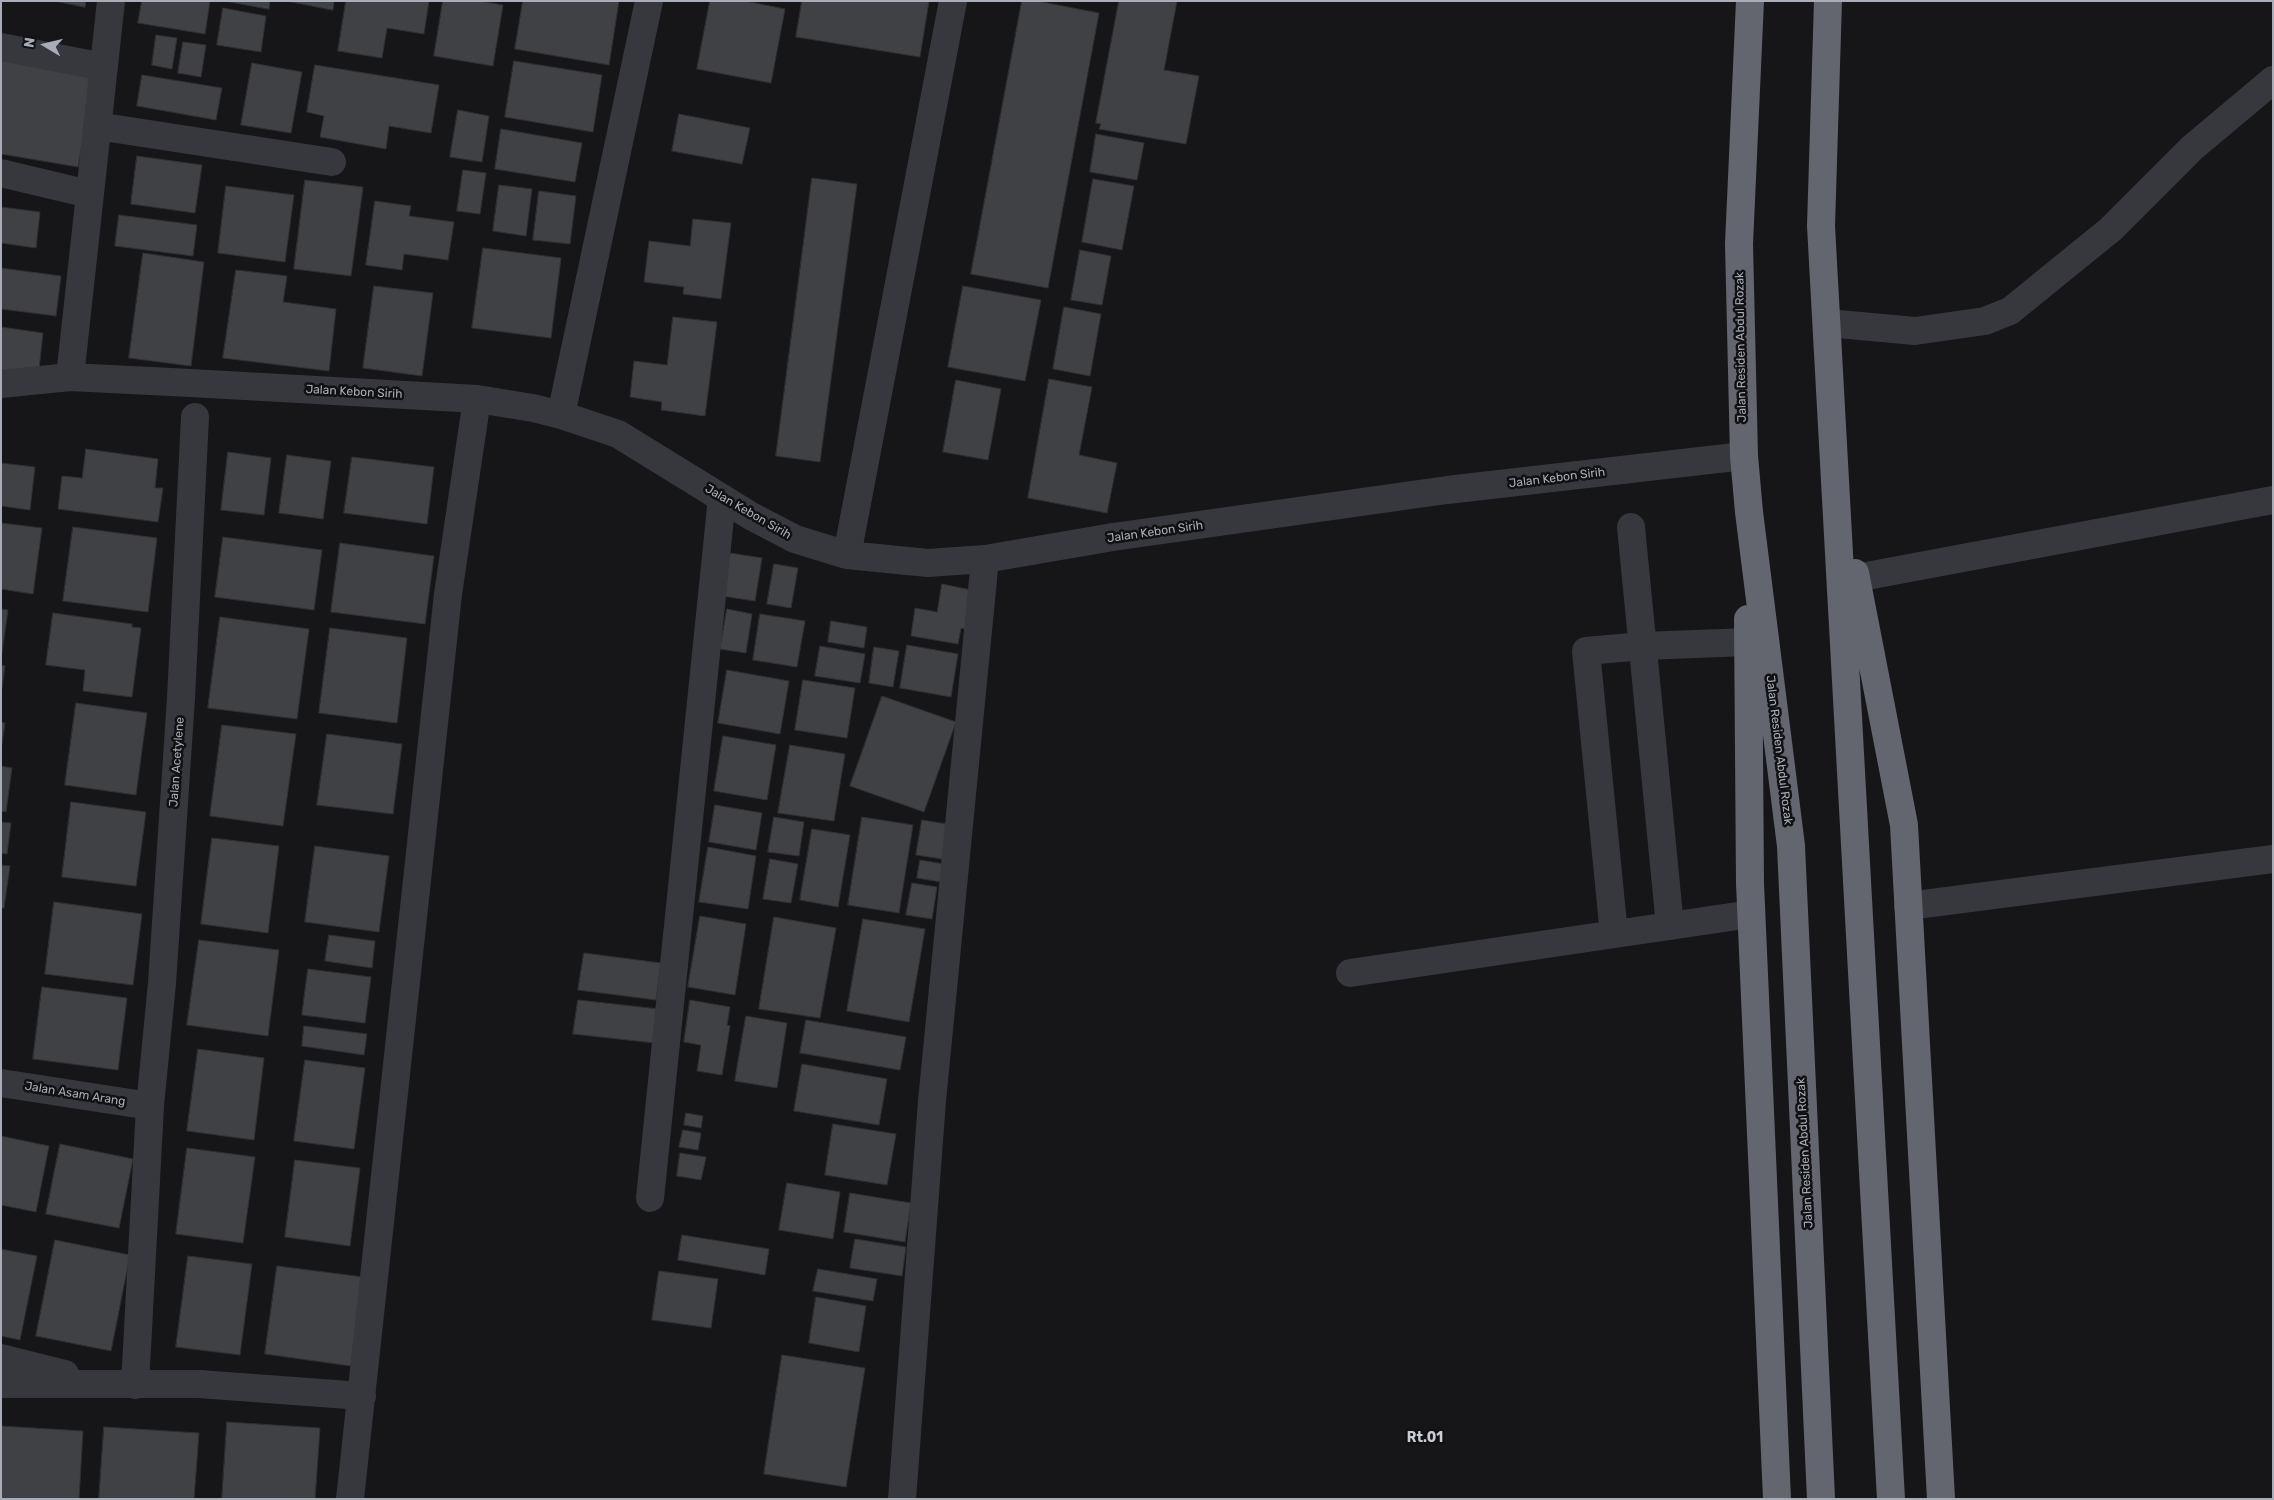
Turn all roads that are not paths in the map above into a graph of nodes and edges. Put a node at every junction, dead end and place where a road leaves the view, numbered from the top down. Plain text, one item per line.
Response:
1 (111, 1) edge
2 (649, 1) edge
3 (953, 1) edge
4 (1750, 1) edge
5 (1828, 1) edge
6 (1, 47) edge
7 (104, 67) junction
8 (2273, 80) edge
9 (97, 126) junction
10 (332, 162) dead end
11 (1, 173) edge
12 (89, 194) junction
13 (1827, 323) junction
14 (70, 377) junction
15 (1, 384) edge
16 (477, 399) junction
17 (561, 415) junction
18 (195, 417) dead end
19 (1744, 456) junction
20 (1836, 483) junction
21 (722, 498) junction
22 (2273, 500) edge
23 (1749, 512) junction
24 (1631, 527) dead end
25 (846, 556) junction
26 (985, 559) junction
27 (1856, 578) junction
28 (1748, 642) junction
29 (1643, 646) junction
30 (2273, 859) edge
31 (1908, 906) junction
32 (1751, 914) junction
33 (1670, 926) junction
34 (1614, 934) junction
35 (1350, 972) dead end
36 (1, 1083) edge
37 (150, 1106) junction
38 (650, 1198) dead end
39 (1, 1358) edge
40 (1, 1384) edge
41 (106, 1385) junction
42 (135, 1385) junction
43 (362, 1396) junction
44 (350, 1499) edge
45 (902, 1499) edge
46 (1776, 1499) edge
47 (1821, 1499) edge
48 (1891, 1499) edge
49 (1942, 1499) edge

1 - 7 street
2 - 17 street
3 - 25 street
4 - 19 highway, Jalan Residen Abdul Rozak
5 - 13 highway
6 - 7 street
7 - 9 street
8 - 13 street
9 - 10 street
9 - 12 street
11 - 12 street
12 - 14 street
13 - 20 highway
14 - 15 street, Jalan Kebon Sirih
14 - 16 street, Jalan Kebon Sirih
16 - 17 street, Jalan Kebon Sirih
16 - 43 street
17 - 21 street, Jalan Kebon Sirih
18 - 37 street, Jalan Acetylene
19 - 23 highway, Jalan Residen Abdul Rozak
19 - 26 street, Jalan Kebon Sirih
20 - 27 highway
20 - 48 highway
21 - 25 street, Jalan Kebon Sirih
21 - 38 street
22 - 27 street
23 - 28 highway
23 - 47 highway, Jalan Residen Abdul Rozak
24 - 29 street
25 - 26 street, Jalan Kebon Sirih
26 - 45 street
27 - 31 highway
28 - 29 street
28 - 32 highway
29 - 33 street
29 - 34 street
30 - 31 street
31 - 49 highway
32 - 33 street
32 - 46 highway
33 - 34 street
34 - 35 street
36 - 37 street, Jalan Asam Arang
37 - 42 street, Jalan Acetylene
39 - 41 street
40 - 41 street
41 - 42 street
42 - 43 street
43 - 44 street

